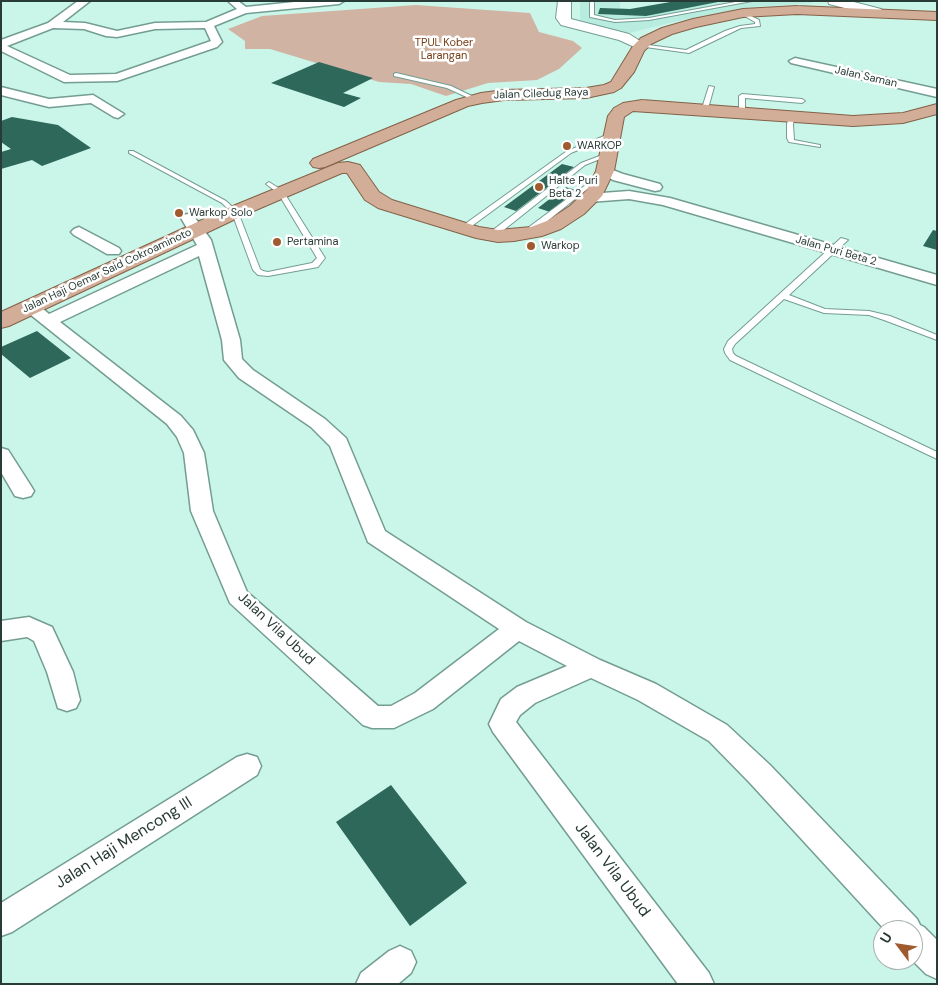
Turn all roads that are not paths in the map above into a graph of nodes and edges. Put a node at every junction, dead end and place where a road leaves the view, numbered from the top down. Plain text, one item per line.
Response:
1 (85, 1) edge
2 (231, 1) edge
3 (340, 1) edge
4 (564, 1) edge
5 (592, 1) edge
6 (834, 1) edge
7 (244, 10) junction
8 (748, 10) edge
9 (690, 12) junction
10 (876, 12) junction
11 (937, 16) edge
12 (706, 20) junction
13 (52, 25) junction
14 (208, 26) junction
15 (1, 45) edge
16 (641, 46) junction
17 (795, 61) dead end
18 (396, 76) dead end
19 (634, 87) junction
20 (1, 91) edge
21 (718, 93) dead end
22 (937, 93) edge
23 (709, 95) junction
24 (476, 99) junction
25 (802, 100) dead end
26 (742, 108) junction
27 (935, 110) edge
28 (118, 114) dead end
29 (792, 117) junction
30 (401, 128) junction
31 (611, 135) junction
32 (818, 146) dead end
33 (132, 152) dead end
34 (606, 163) junction
35 (328, 165) junction
36 (282, 185) junction
37 (668, 196) junction
38 (589, 198) junction
39 (230, 207) junction
40 (430, 219) junction
41 (462, 229) junction
42 (196, 231) junction
43 (80, 232) dead end
44 (492, 235) junction
45 (514, 235) junction
46 (838, 245) junction
47 (113, 250) junction
48 (937, 266) edge
49 (937, 280) edge
50 (782, 295) junction
51 (1, 302) edge
52 (30, 307) junction
53 (1, 321) edge
54 (48, 321) junction
55 (937, 338) edge
56 (1, 455) edge
57 (937, 456) edge
58 (23, 491) dead end
59 (517, 629) junction
60 (1, 631) edge
61 (591, 667) junction
62 (67, 700) dead end
63 (247, 766) dead end
64 (897, 920) edge
65 (1, 921) edge
66 (923, 948) edge
67 (400, 962) dead end
68 (937, 963) edge
69 (372, 984) edge
70 (698, 984) edge

1 - 13 street
2 - 7 street
3 - 7 street
4 - 16 street
5 - 9 lane
6 - 10 street
7 - 14 street
8 - 9 lane
8 - 10 main road, Jalan Ciledug Raya
8 - 12 main road, Jalan Ciledug Raya
8 - 16 lane
9 - 12 lane
10 - 11 main road, Jalan Ciledug Raya
12 - 16 main road, Jalan Ciledug Raya
13 - 14 street
13 - 15 street
14 - 15 street
16 - 19 main road, Jalan Ciledug Raya
17 - 22 street, Jalan Saman
18 - 24 lane
19 - 23 main road
19 - 24 main road, Jalan Ciledug Raya
19 - 29 main road
19 - 31 main road
20 - 28 street
21 - 23 lane
23 - 26 main road
24 - 30 main road, Jalan Ciledug Raya
25 - 26 lane
26 - 27 main road
27 - 29 main road
29 - 32 lane
30 - 35 main road, Jalan Ciledug Raya
30 - 40 main road
31 - 34 main road
31 - 41 lane
33 - 39 lane
34 - 37 street, Jalan Puri Beta 2
34 - 38 main road
34 - 44 lane
34 - 45 lane
35 - 36 main road, Jalan Haji Oemar Said Cokroaminoto
35 - 40 main road
36 - 39 main road, Jalan Haji Oemar Said Cokroaminoto
36 - 39 lane
37 - 38 street, Jalan Puri Beta 2
37 - 46 street, Jalan Puri Beta 2
38 - 45 main road
39 - 42 main road, Jalan Haji Oemar Said Cokroaminoto
40 - 41 main road
41 - 44 main road
42 - 47 main road, Jalan Haji Oemar Said Cokroaminoto
42 - 52 main road, Jalan Haji Oemar Said Cokroaminoto
42 - 54 street
42 - 59 street
43 - 47 street
44 - 45 main road
46 - 48 street, Jalan Puri Beta 2
46 - 49 street, Jalan Puri Beta 2
46 - 50 lane
47 - 51 main road, Jalan Haji Oemar Said Cokroaminoto
50 - 55 lane
50 - 57 lane
52 - 53 main road, Jalan Haji Oemar Said Cokroaminoto
52 - 54 street, Jalan Vila Ubud
54 - 59 street, Jalan Vila Ubud
56 - 58 street
59 - 61 street
60 - 62 street
61 - 64 street
61 - 70 street, Jalan Vila Ubud
63 - 65 street, Jalan Haji Mencong III
66 - 68 street
67 - 69 street

